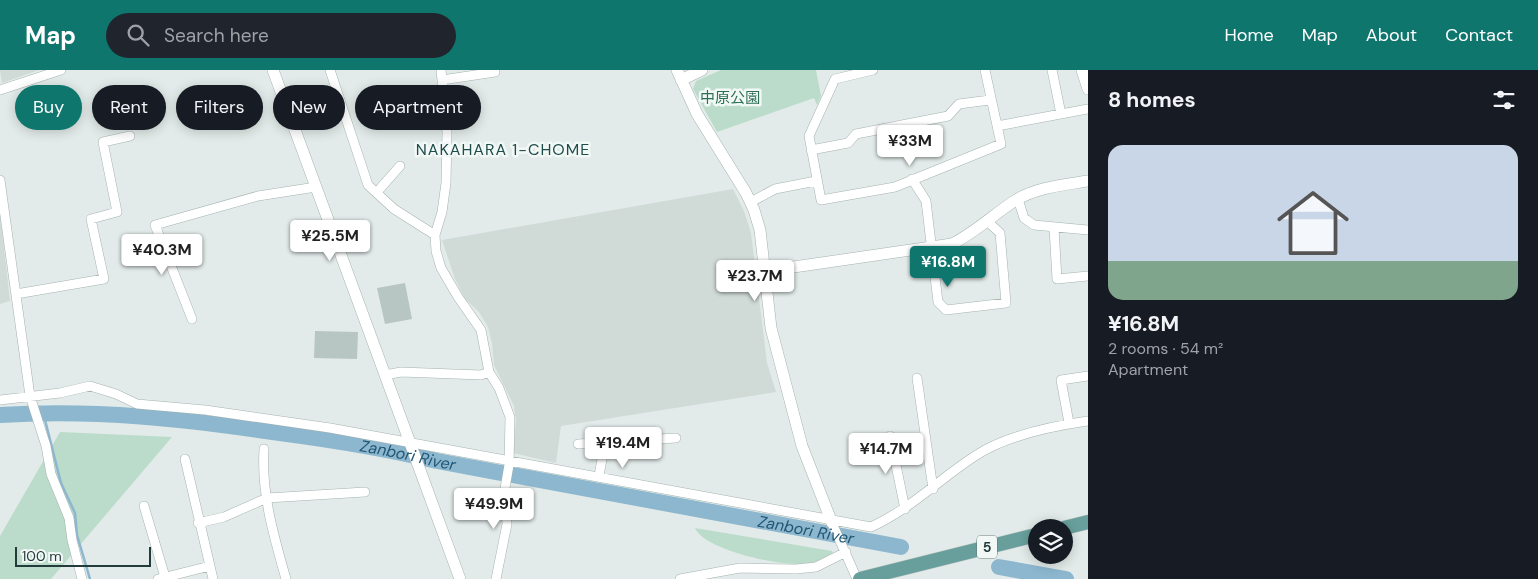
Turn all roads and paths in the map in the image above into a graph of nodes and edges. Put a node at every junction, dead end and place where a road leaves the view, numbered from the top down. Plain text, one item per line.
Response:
1 (61, 70) edge
2 (273, 70) edge
3 (330, 70) edge
4 (441, 70) edge
5 (702, 70) edge
6 (873, 70) edge
7 (985, 70) edge
8 (1052, 70) edge
9 (1082, 70) edge
10 (495, 72) dead end
11 (679, 75) edge
12 (442, 80) junction
13 (1088, 89) edge
14 (0, 90) edge
15 (990, 100) junction
16 (1088, 109) edge
17 (1061, 114) junction
18 (997, 126) junction
19 (130, 136) dead end
20 (811, 150) junction
21 (400, 166) dead end
22 (912, 179) junction
23 (0, 180) edge
24 (816, 181) junction
25 (1088, 181) edge
26 (316, 187) junction
27 (377, 192) junction
28 (1018, 199) junction
29 (750, 202) junction
30 (987, 221) junction
31 (1054, 228) junction
32 (1088, 230) edge
33 (435, 235) junction
34 (932, 247) junction
35 (766, 271) junction
36 (1088, 276) edge
37 (16, 294) junction
38 (192, 319) dead end
39 (489, 372) junction
40 (385, 375) junction
41 (1088, 376) edge
42 (917, 378) dead end
43 (31, 399) junction
44 (0, 400) edge
45 (1088, 421) edge
46 (1069, 424) junction
47 (890, 436) dead end
48 (676, 438) dead end
49 (605, 442) junction
50 (410, 444) junction
51 (578, 444) dead end
52 (264, 450) dead end
53 (185, 459) dead end
54 (509, 463) junction
55 (599, 476) junction
56 (933, 489) junction
57 (365, 492) dead end
58 (266, 498) junction
59 (144, 506) dead end
60 (905, 509) junction
61 (832, 522) junction
62 (1088, 522) edge
63 (198, 523) junction
64 (1073, 526) edge
65 (1028, 537) edge
66 (845, 551) junction
67 (210, 566) junction
68 (162, 578) edge
69 (82, 579) edge
70 (213, 579) edge
71 (286, 579) edge
72 (460, 579) edge
73 (496, 579) edge
74 (680, 579) edge
75 (859, 579) edge

1 - 14 street
2 - 26 street
3 - 27 street
4 - 12 street
5 - 11 street
6 - 20 street
7 - 15 street
8 - 17 street
9 - 13 street
10 - 12 street
11 - 29 street
12 - 33 street
15 - 18 street
15 - 20 street
16 - 17 street
17 - 18 street
18 - 22 street
19 - 37 street
20 - 24 street
21 - 27 street
22 - 24 street
22 - 34 street
23 - 37 street
24 - 29 street
25 - 28 street
26 - 38 street
26 - 40 street
27 - 33 street
28 - 30 street
28 - 31 street
29 - 35 street
30 - 34 street
30 - 34 street
31 - 32 street
31 - 36 street
33 - 39 street
34 - 35 street
35 - 61 street
37 - 43 street
39 - 40 street
39 - 54 street
40 - 50 street
41 - 46 street
42 - 56 street
43 - 44 street
43 - 50 street
43 - 69 street
45 - 46 street
46 - 56 street
47 - 60 street
48 - 49 street
49 - 51 street
49 - 55 street
50 - 54 street
50 - 72 street
52 - 58 street
53 - 63 street
54 - 55 street
54 - 73 street
55 - 61 street
56 - 60 street
57 - 58 street
58 - 63 street
58 - 71 street
59 - 68 street
60 - 61 street
61 - 66 street
62 - 64 main road
63 - 67 street
65 - 75 main road, 5
66 - 74 street
66 - 75 street
67 - 68 street
67 - 70 street

